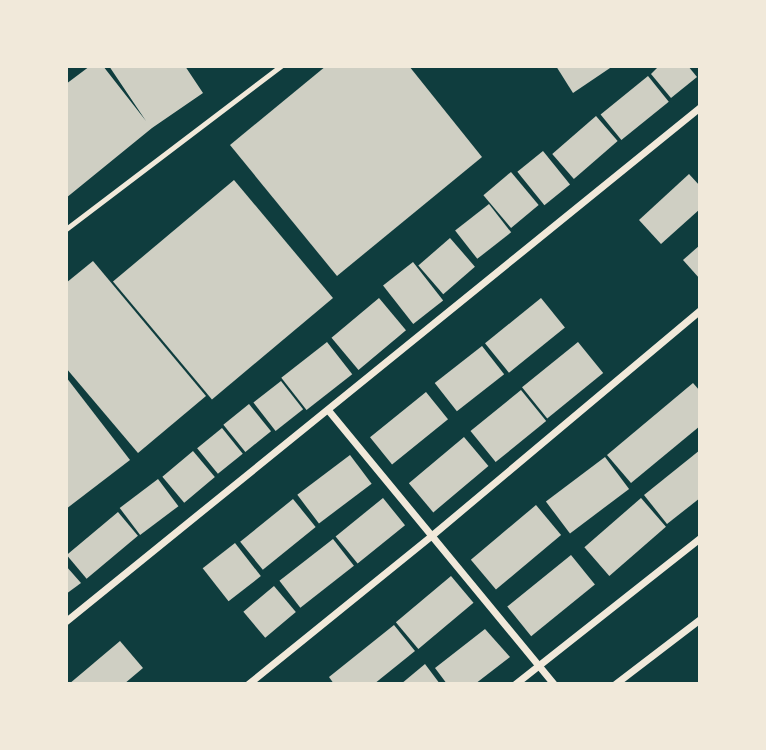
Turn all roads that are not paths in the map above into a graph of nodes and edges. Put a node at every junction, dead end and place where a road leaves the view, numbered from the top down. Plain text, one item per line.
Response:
1 (281, 66) edge
2 (699, 107) edge
3 (66, 229) edge
4 (699, 310) edge
5 (328, 410) junction
6 (432, 535) junction
7 (699, 538) edge
8 (699, 619) edge
9 (66, 621) edge
10 (538, 664) junction
11 (248, 684) edge
12 (515, 684) edge
13 (554, 684) edge
14 (615, 684) edge

1 - 3 lane
2 - 5 street
4 - 6 street
5 - 6 street
5 - 9 street
6 - 10 street
6 - 11 street
7 - 10 street
8 - 14 street
10 - 12 street
10 - 13 street

